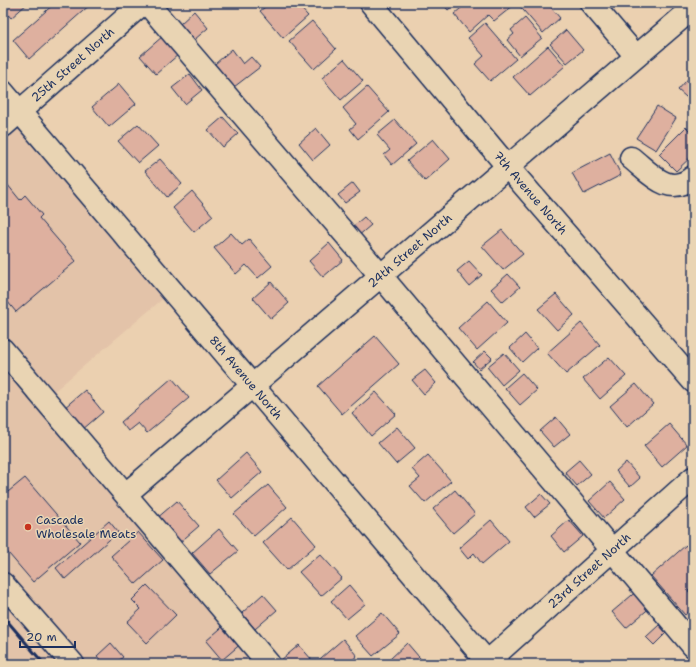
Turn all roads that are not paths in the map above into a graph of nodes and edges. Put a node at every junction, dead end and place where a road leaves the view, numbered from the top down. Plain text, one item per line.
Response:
1 (143, 3) edge
2 (147, 3) edge
3 (371, 3) edge
4 (591, 3) edge
5 (693, 8) edge
6 (636, 56) junction
7 (3, 92) edge
8 (20, 111) junction
9 (3, 126) edge
10 (631, 158) dead end
11 (508, 166) junction
12 (693, 177) edge
13 (381, 276) junction
14 (3, 350) edge
15 (693, 381) edge
16 (253, 386) junction
17 (693, 478) edge
18 (126, 494) junction
19 (612, 551) junction
20 (3, 584) edge
21 (693, 646) edge
22 (488, 663) edge
23 (73, 664) edge
24 (269, 664) edge

1 - 8 street, 25th Street North
2 - 13 street
3 - 11 street, 7th Avenue North
4 - 6 street
5 - 6 street, 24th Street North
6 - 11 street, 24th Street North
7 - 8 street, 8th Avenue North
8 - 9 street, 25th Street North
8 - 16 street, 8th Avenue North
10 - 12 street
11 - 13 street, 24th Street North
11 - 15 street, 7th Avenue North
13 - 16 street, 24th Street North
13 - 19 street
14 - 18 street
16 - 18 street, 24th Street North
16 - 22 street, 8th Avenue North
17 - 19 street, 23rd Street North
18 - 24 street
19 - 21 street
19 - 22 street, 23rd Street North
20 - 23 street

